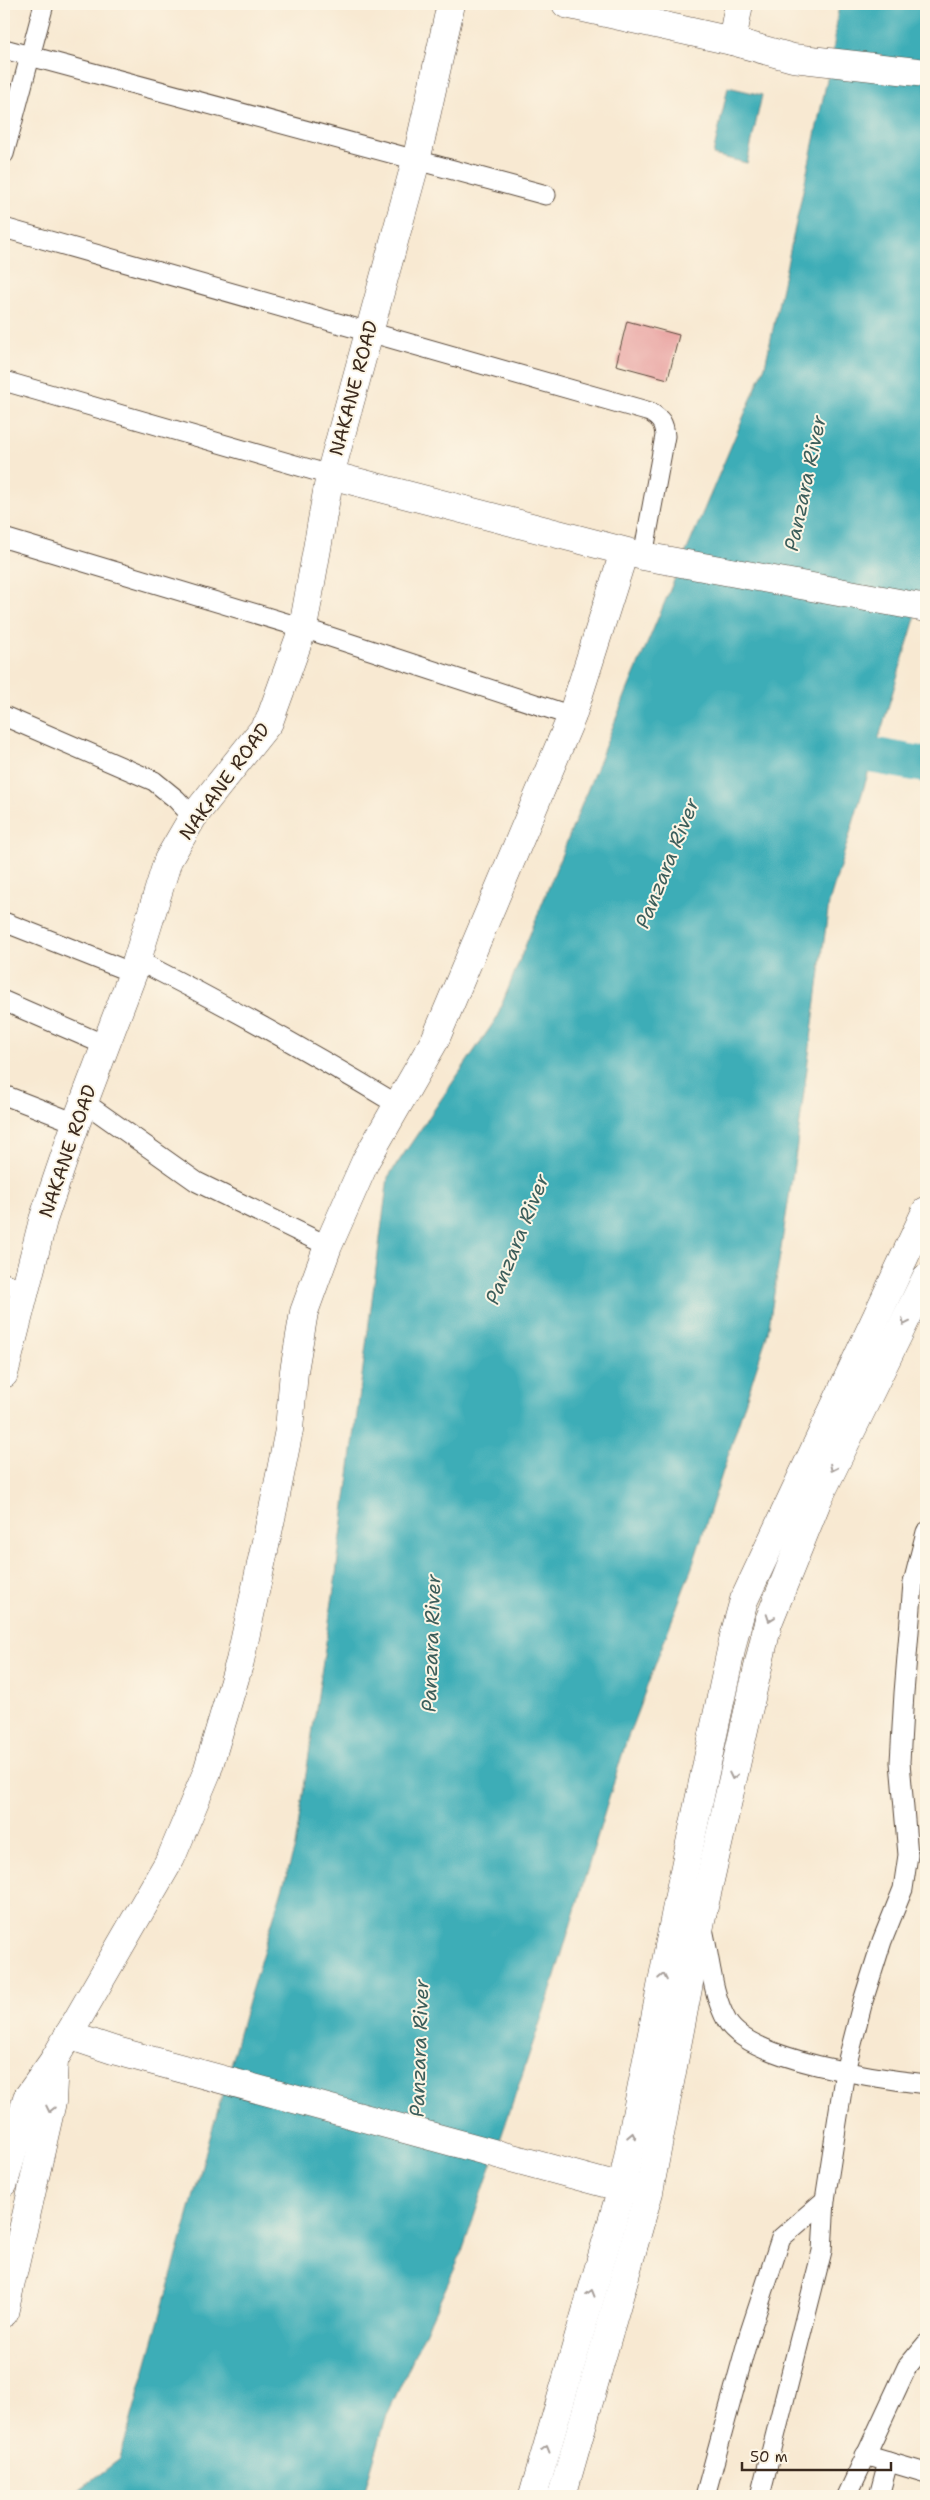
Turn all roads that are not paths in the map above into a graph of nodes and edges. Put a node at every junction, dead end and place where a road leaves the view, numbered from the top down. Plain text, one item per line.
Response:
1 (44, 4) edge
2 (450, 4) edge
3 (566, 4) edge
4 (739, 4) edge
5 (732, 41) junction
6 (4, 49) edge
7 (30, 54) junction
8 (926, 72) edge
9 (4, 154) edge
10 (416, 161) junction
11 (546, 195) dead end
12 (4, 228) edge
13 (368, 333) junction
14 (4, 381) edge
15 (330, 475) junction
16 (4, 538) edge
17 (645, 556) junction
18 (926, 608) edge
19 (303, 628) junction
20 (4, 716) edge
21 (572, 716) junction
22 (193, 817) junction
23 (4, 922) edge
24 (135, 966) junction
25 (4, 1001) edge
26 (105, 1045) junction
27 (4, 1095) edge
28 (398, 1105) junction
29 (80, 1113) junction
30 (926, 1211) edge
31 (328, 1246) junction
32 (926, 1278) edge
33 (14, 1287) edge
34 (4, 1374) edge
35 (926, 1532) edge
36 (688, 1916) junction
37 (68, 2035) junction
38 (54, 2060) junction
39 (845, 2071) junction
40 (926, 2084) edge
41 (4, 2184) edge
42 (613, 2185) junction
43 (649, 2192) junction
44 (824, 2200) junction
45 (4, 2312) edge
46 (926, 2344) edge
47 (865, 2455) junction
48 (888, 2462) junction
49 (926, 2473) edge
50 (533, 2496) edge
51 (562, 2496) edge
52 (705, 2496) edge
53 (760, 2496) edge
54 (847, 2496) edge
55 (879, 2496) edge

1 - 7 street
2 - 10 street, NAKANE ROAD
3 - 5 street
4 - 5 street
5 - 8 street
6 - 7 street
7 - 9 street
7 - 10 street
10 - 11 street
10 - 13 street, NAKANE ROAD
12 - 13 street
13 - 15 street, NAKANE ROAD
13 - 17 street
14 - 15 street
15 - 17 street
15 - 19 street, NAKANE ROAD
16 - 19 street
17 - 18 street
17 - 21 street
19 - 21 street
19 - 22 street, NAKANE ROAD
20 - 22 street
21 - 28 street
22 - 24 street, NAKANE ROAD
23 - 24 street
24 - 26 street, NAKANE ROAD
24 - 28 street
25 - 26 street
26 - 29 street, NAKANE ROAD
27 - 29 street
28 - 31 street
29 - 31 street
29 - 33 street, NAKANE ROAD
30 - 36 street
31 - 37 street
32 -> 36 street
33 - 34 street, NAKANE ROAD
35 - 39 street
36 - 39 street
42 -> 36 street
36 - 43 street
37 - 38 street
37 - 42 street
38 - 41 street
38 -> 45 street
39 - 40 street
39 - 44 street
42 - 43 street
50 -> 42 street
43 - 51 street
44 - 52 street
44 - 53 street
46 - 47 street
47 - 48 street
47 - 54 street
48 - 49 street
48 - 55 street

